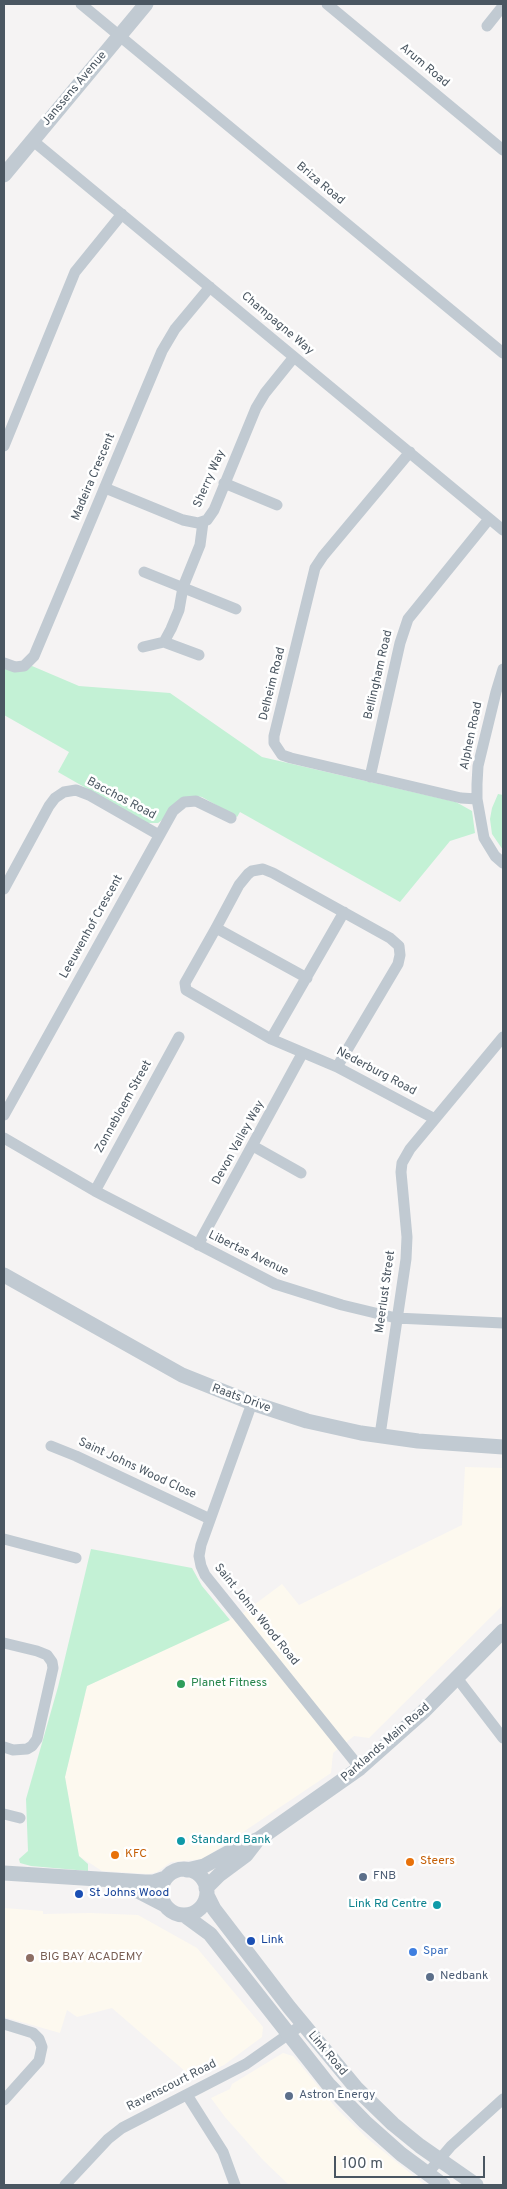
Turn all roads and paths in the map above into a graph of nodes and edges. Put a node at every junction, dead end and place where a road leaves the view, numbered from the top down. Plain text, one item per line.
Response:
1 (81, 4) edge
2 (146, 4) edge
3 (327, 4) edge
4 (503, 6) edge
5 (488, 26) dead end
6 (120, 36) junction
7 (32, 140) junction
8 (503, 150) edge
9 (4, 175) edge
10 (122, 214) junction
11 (210, 287) junction
12 (503, 352) edge
13 (294, 357) junction
14 (4, 446) edge
15 (410, 452) junction
16 (224, 483) junction
17 (105, 488) junction
18 (277, 504) dead end
19 (489, 519) junction
20 (204, 525) junction
21 (503, 530) edge
22 (144, 572) dead end
23 (183, 587) junction
24 (236, 609) dead end
25 (164, 642) junction
26 (143, 647) dead end
27 (199, 655) dead end
28 (4, 663) edge
29 (503, 669) edge
30 (370, 777) junction
31 (477, 799) junction
32 (231, 818) dead end
33 (159, 835) junction
34 (503, 863) edge
35 (4, 889) edge
36 (344, 912) junction
37 (216, 928) junction
38 (307, 978) junction
39 (179, 1036) dead end
40 (503, 1037) edge
41 (271, 1039) junction
42 (302, 1054) junction
43 (337, 1067) junction
44 (4, 1115) edge
45 (435, 1119) junction
46 (4, 1138) edge
47 (253, 1146) junction
48 (301, 1173) dead end
49 (94, 1191) junction
50 (198, 1245) junction
51 (4, 1275) edge
52 (396, 1318) junction
53 (503, 1323) edge
54 (252, 1403) junction
55 (380, 1435) junction
56 (51, 1446) dead end
57 (503, 1447) edge
58 (210, 1519) junction
59 (4, 1540) edge
60 (76, 1558) dead end
61 (503, 1631) edge
62 (4, 1643) edge
63 (457, 1678) junction
64 (503, 1738) edge
65 (4, 1748) edge
66 (360, 1768) junction
67 (4, 1814) edge
68 (20, 1818) dead end
69 (258, 1840) junction
70 (187, 1870) junction
71 (4, 1873) edge
72 (32, 1875) junction
73 (165, 1878) junction
74 (207, 1891) junction
75 (165, 1905) junction
76 (184, 1915) junction
77 (4, 2024) edge
78 (303, 2024) junction
79 (288, 2034) junction
80 (187, 2095) junction
81 (503, 2099) edge
82 (4, 2100) edge
83 (439, 2160) junction
84 (427, 2174) junction
85 (65, 2185) edge
86 (234, 2185) edge
87 (444, 2185) edge
88 (476, 2185) edge

1 - 6 street, Briza Road
2 - 6 street, Janssens Avenue
3 - 8 street, Arum Road
4 - 5 street
6 - 7 street, Janssens Avenue
6 - 12 street, Briza Road
7 - 9 street, Janssens Avenue
7 - 10 street, Champagne Way
10 - 11 street, Champagne Way
10 - 14 street
11 - 13 street, Champagne Way
11 - 17 street, Madeira Crescent
13 - 15 street, Champagne Way
13 - 16 street, Sherry Way
15 - 19 street, Champagne Way
15 - 30 street, Delheim Road
16 - 18 street
16 - 20 street, Sherry Way
17 - 20 street, Sherry Way
17 - 28 street, Madeira Crescent
19 - 21 street, Champagne Way
19 - 30 street, Bellingham Road
20 - 23 street
22 - 23 street
23 - 24 street
23 - 25 street
25 - 26 street
25 - 27 street
29 - 31 street, Alphen Road
30 - 31 street, Delheim Road
31 - 34 street, Alphen Road
32 - 33 street, Leeuwenhof Crescent
33 - 35 street, Bacchos Road
33 - 44 street, Leeuwenhof Crescent
36 - 37 street
36 - 38 street
36 - 43 street
37 - 38 street
37 - 41 street, Nederburg Road
38 - 41 street
39 - 49 street, Zonnebloem Street
40 - 45 street, Meerlust Street
41 - 42 street, Nederburg Road
42 - 43 street, Nederburg Road
42 - 47 street, Devon Valley Way
43 - 45 street, Nederburg Road
45 - 52 street, Meerlust Street
46 - 49 street, Libertas Avenue
47 - 48 street
47 - 50 street, Devon Valley Way
49 - 50 street, Libertas Avenue
50 - 52 street, Libertas Avenue
51 - 54 street, Raats Drive
52 - 53 street, Libertas Avenue
52 - 55 street, Meerlust Street
54 - 55 street, Raats Drive
54 - 58 street, Saint Johns Wood Road
55 - 57 street, Raats Drive
56 - 58 street, Saint Johns Wood Close
58 - 66 street, Saint Johns Wood Road
59 - 60 street
61 - 63 street, Parklands Main Road
62 - 65 street
63 - 64 street
63 - 66 street, Parklands Main Road
66 - 69 street, Parklands Main Road
67 - 68 street
69 - 70 street, Parklands Main Road
69 - 74 street, Parklands Main Road
70 - 73 street
70 - 74 street
71 - 72 street
72 - 73 street
72 - 75 street
73 - 75 street
74 - 76 street
74 - 78 street, Link Road
75 - 76 street
76 - 79 street, Link Road
77 - 82 street
78 - 79 street, Ravenscourt Road
78 - 83 street, Link Road
79 - 80 street, Ravenscourt Road
79 - 84 street, Link Road
80 - 85 street, Ravenscourt Road
80 - 86 street
81 - 83 street
83 - 84 street
83 - 88 street, Link Road
84 - 87 street, Link Road

